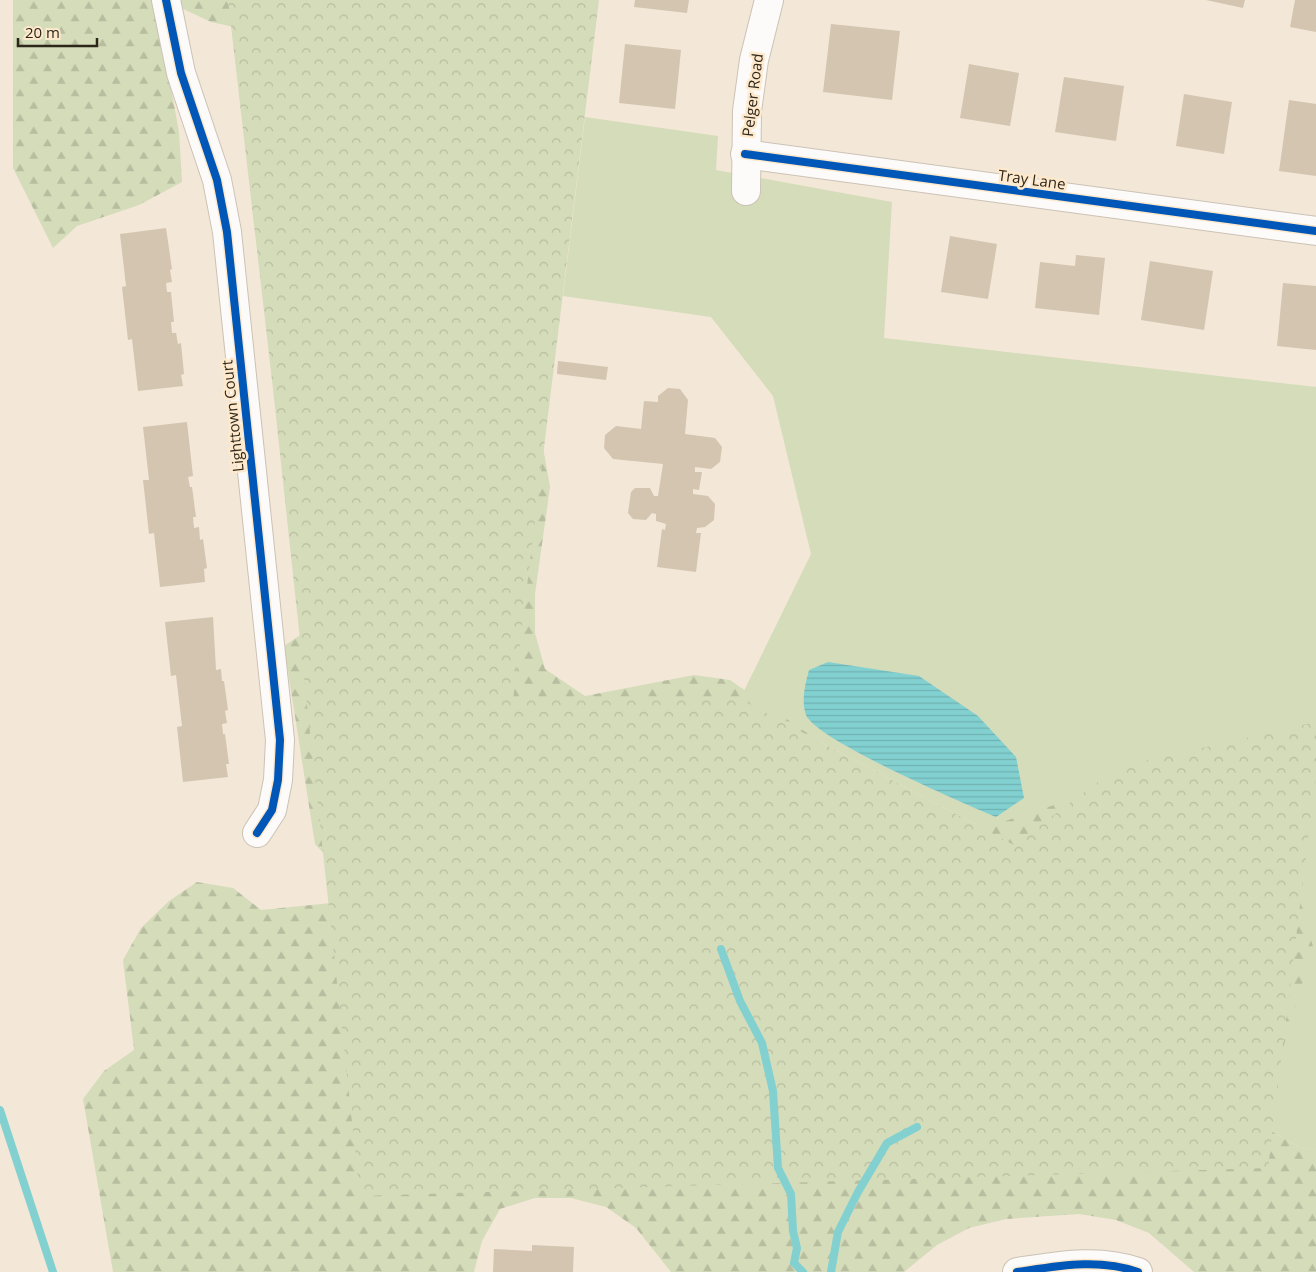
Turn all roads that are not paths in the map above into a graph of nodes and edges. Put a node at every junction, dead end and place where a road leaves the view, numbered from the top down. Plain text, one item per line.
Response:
1 (166, 0) edge
2 (769, 0) edge
3 (745, 154) junction
4 (746, 191) dead end
5 (1316, 231) edge
6 (257, 833) dead end
7 (1017, 1272) edge
8 (1138, 1272) edge

1 - 6 street, Lighttown Court
2 - 3 street, Pelger Road
3 - 4 street, Pelger Road
3 - 5 street, Tray Lane
7 - 8 street

